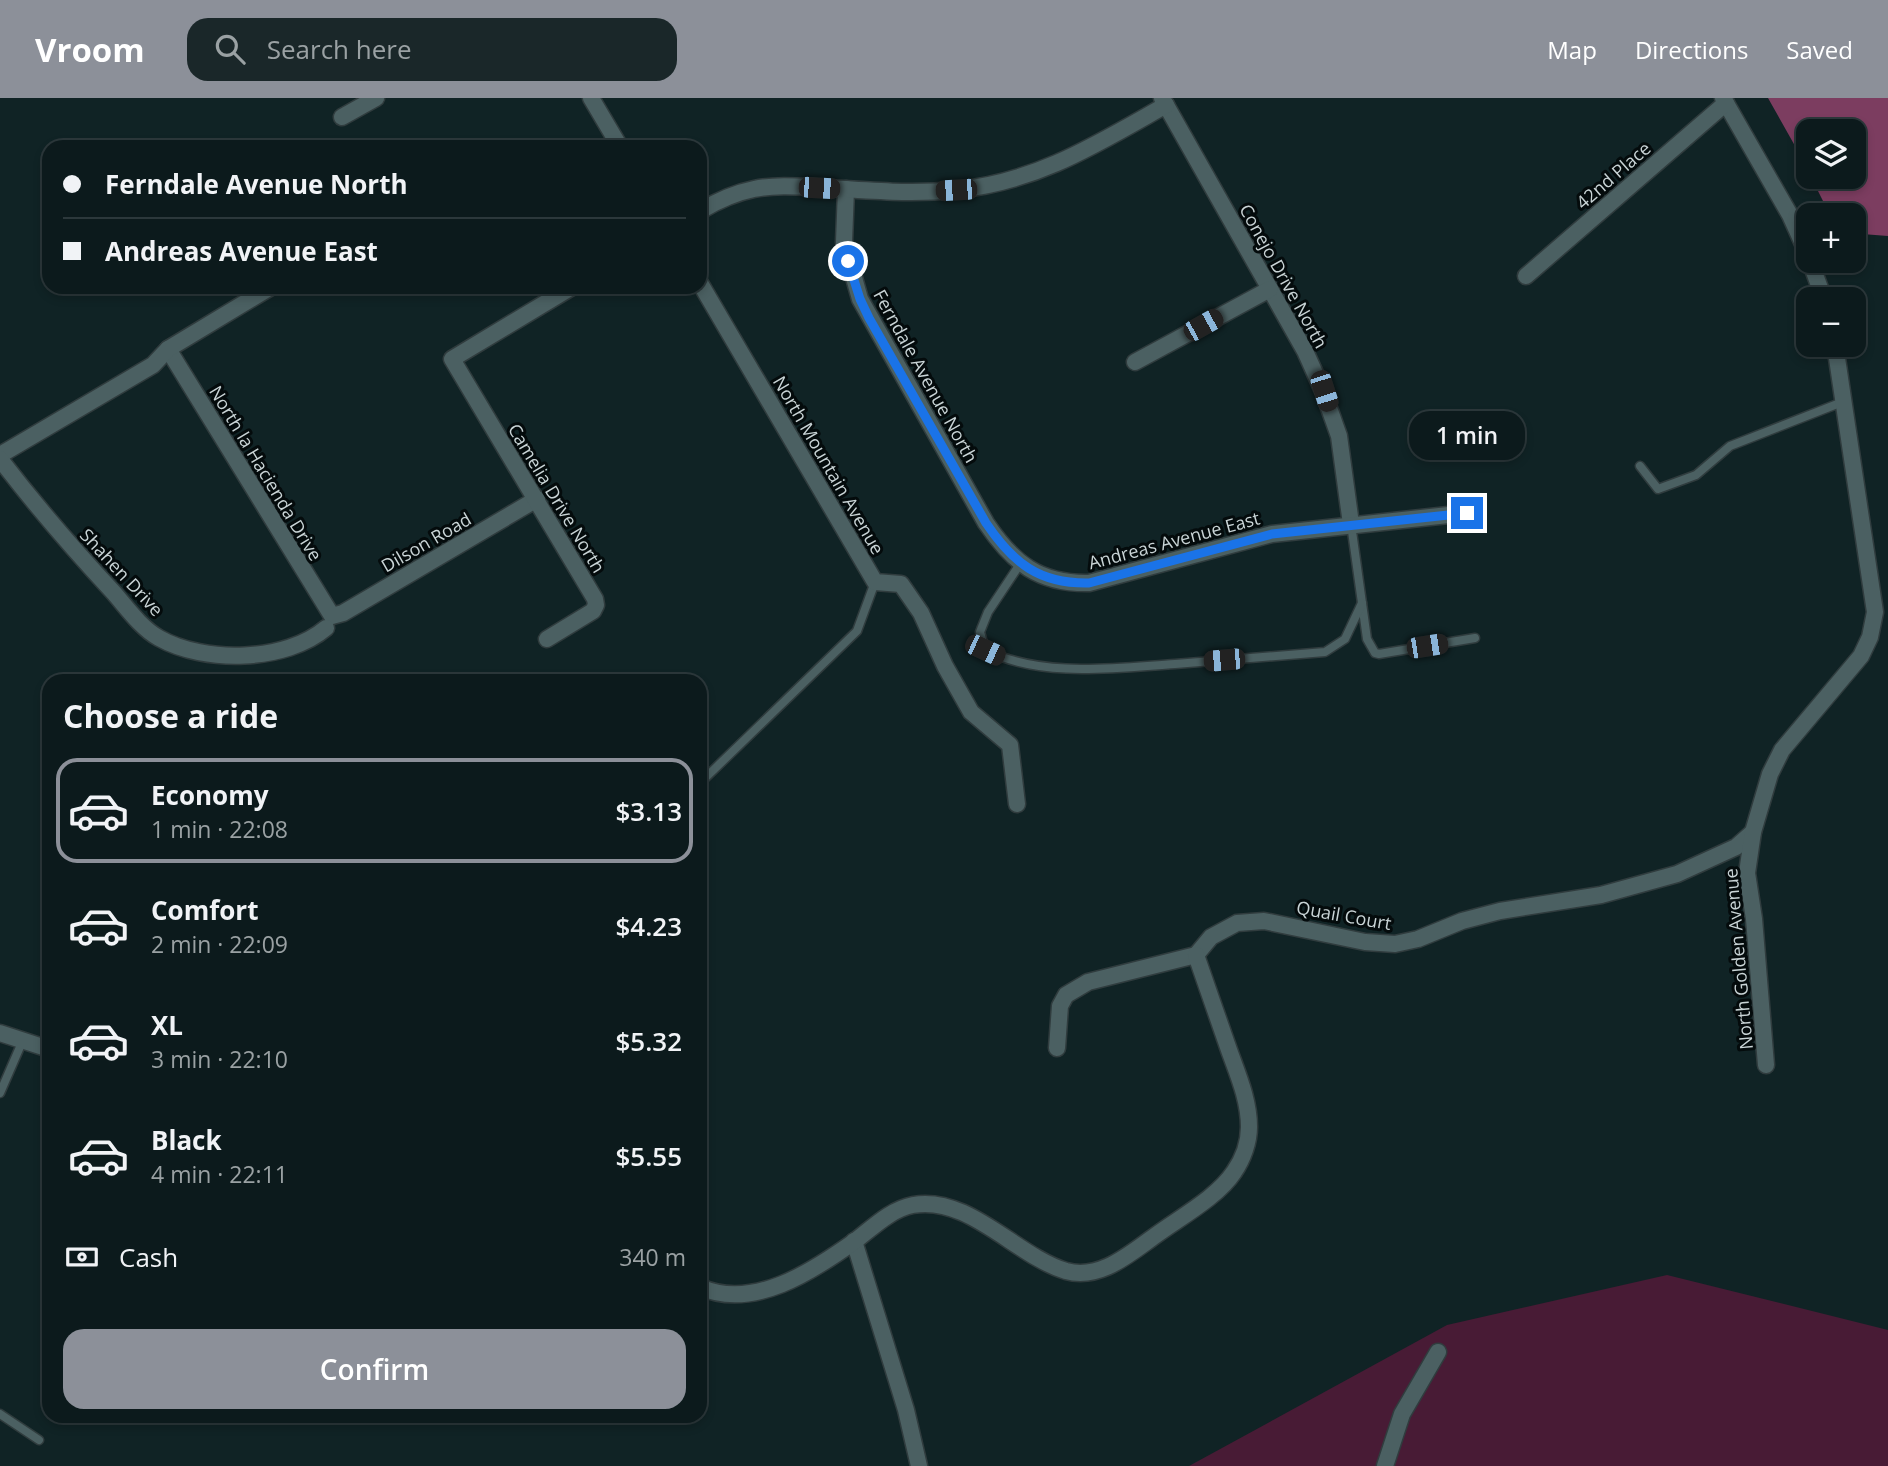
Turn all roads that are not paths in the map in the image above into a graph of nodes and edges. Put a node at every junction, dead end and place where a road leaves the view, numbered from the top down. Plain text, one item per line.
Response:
1 (376, 98) edge
2 (593, 100) edge
3 (1724, 101) edge
4 (1164, 102) edge
5 (342, 117) dead end
6 (616, 140) edge
7 (846, 190) junction
8 (707, 207) edge
9 (1796, 228) edge
10 (1526, 276) dead end
11 (1270, 289) junction
12 (259, 294) edge
13 (560, 294) edge
14 (706, 294) edge
15 (168, 349) junction
16 (1837, 357) edge
17 (1135, 362) dead end
18 (1845, 401) junction
19 (0, 457) edge
20 (1640, 466) dead end
21 (537, 499) junction
22 (1467, 513) dead end
23 (1352, 524) junction
24 (1020, 564) junction
25 (875, 582) junction
26 (1362, 603) junction
27 (330, 622) junction
28 (1475, 638) dead end
29 (547, 639) dead end
30 (707, 776) edge
31 (1017, 804) dead end
32 (1753, 832) junction
33 (1196, 955) junction
34 (0, 1033) edge
35 (23, 1040) junction
36 (42, 1047) edge
37 (1056, 1048) dead end
38 (1766, 1065) dead end
39 (0, 1093) edge
40 (854, 1241) junction
41 (707, 1290) edge
42 (1438, 1352) dead end
43 (0, 1414) edge
44 (39, 1440) dead end
45 (919, 1466) edge
46 (1385, 1466) edge

1 - 5 street
2 - 6 street
3 - 9 street
3 - 10 street, 42nd Place
4 - 7 street
4 - 11 street, Conejo Drive North
7 - 8 street
7 - 24 street, Ferndale Avenue North
11 - 17 street
11 - 23 street, Conejo Drive North
12 - 15 street
13 - 21 street, Camelia Drive North
14 - 25 street, North Mountain Avenue
15 - 19 street
15 - 27 street, North la Hacienda Drive
16 - 18 street, North Golden Avenue
18 - 20 lane
18 - 32 street, North Golden Avenue
19 - 27 street, Shahen Drive
21 - 27 street, Dilson Road
21 - 29 street, Camelia Drive North
22 - 23 street, Andreas Avenue East
23 - 24 street, Andreas Avenue East
23 - 26 lane
24 - 26 lane
25 - 30 lane
25 - 31 street, North Mountain Avenue
26 - 28 lane
32 - 33 street, Quail Court
32 - 38 street, North Golden Avenue
33 - 37 street, Quail Court
33 - 40 street
34 - 35 street
35 - 36 street
35 - 39 lane
40 - 41 street
40 - 45 street
42 - 46 street
43 - 44 lane

